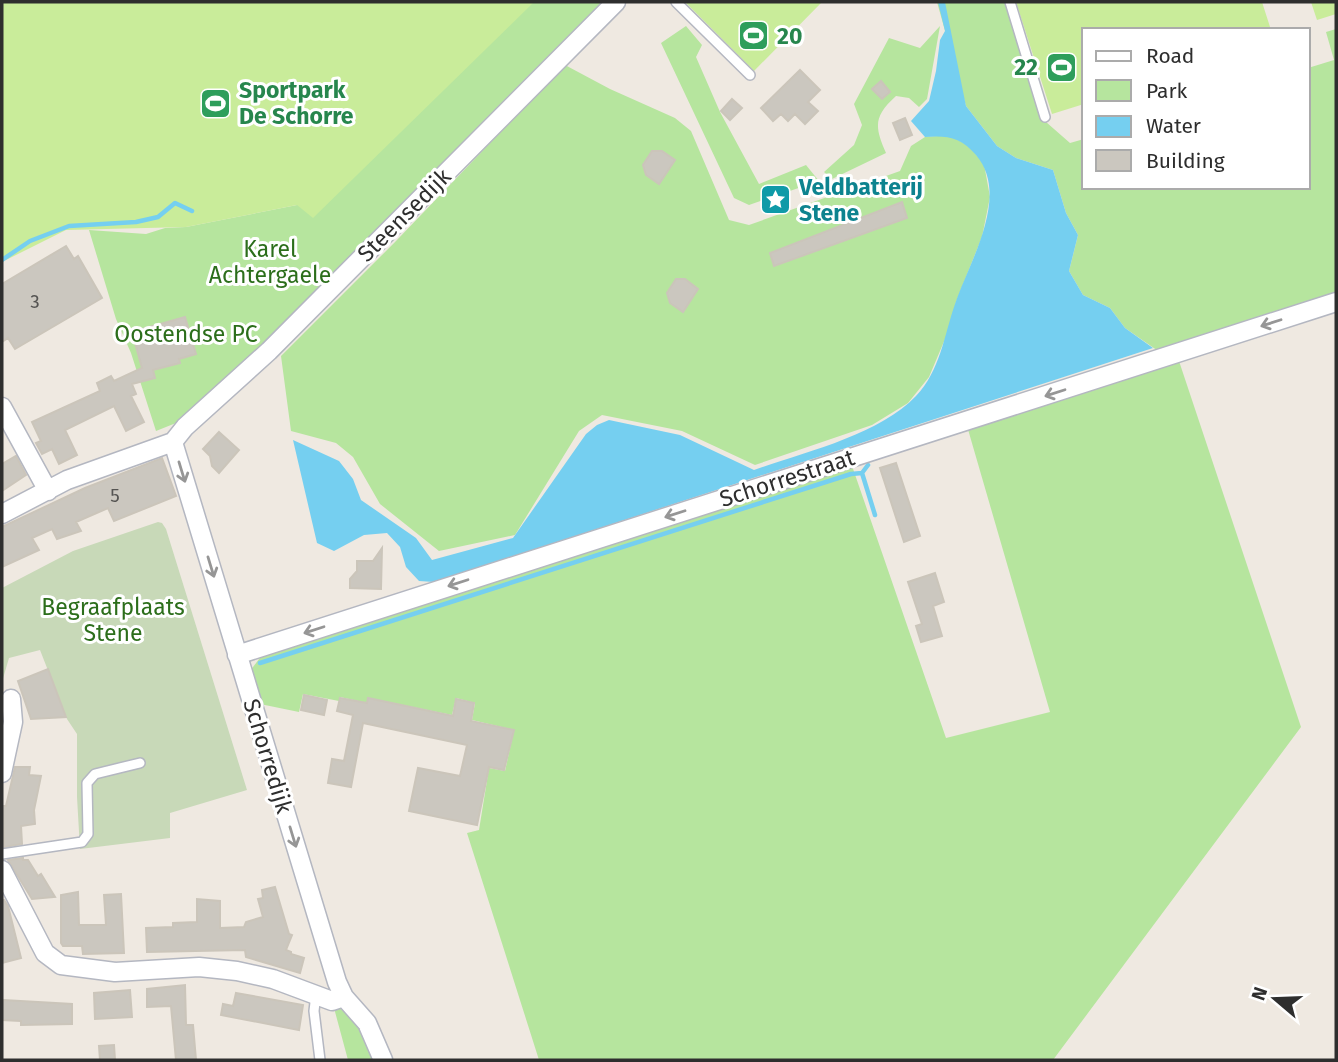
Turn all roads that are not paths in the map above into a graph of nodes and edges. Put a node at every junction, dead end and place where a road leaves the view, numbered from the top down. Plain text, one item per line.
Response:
1 (616, 2) edge
2 (676, 2) edge
3 (1010, 2) edge
4 (750, 75) dead end
5 (1045, 117) dead end
6 (1336, 302) edge
7 (2, 407) edge
8 (173, 442) junction
9 (48, 491) junction
10 (2, 514) edge
11 (237, 655) junction
12 (12, 699) dead end
13 (140, 763) dead end
14 (2, 774) edge
15 (2, 854) edge
16 (2, 870) edge
17 (316, 994) junction
18 (344, 998) junction
19 (320, 1060) edge
20 (383, 1060) edge

1 - 8 street, Steensedijk
2 - 4 lane
3 - 5 lane
6 -> 11 street, Schorrestraat
7 - 9 street
8 - 9 street, Steensedijk
8 -> 11 street, Schorredijk
9 - 10 street, Steensedijk
11 -> 18 street, Schorredijk
12 - 14 street
13 - 15 lane
16 - 17 street
17 - 18 street
17 - 19 lane
18 - 20 street, Schorredijk

